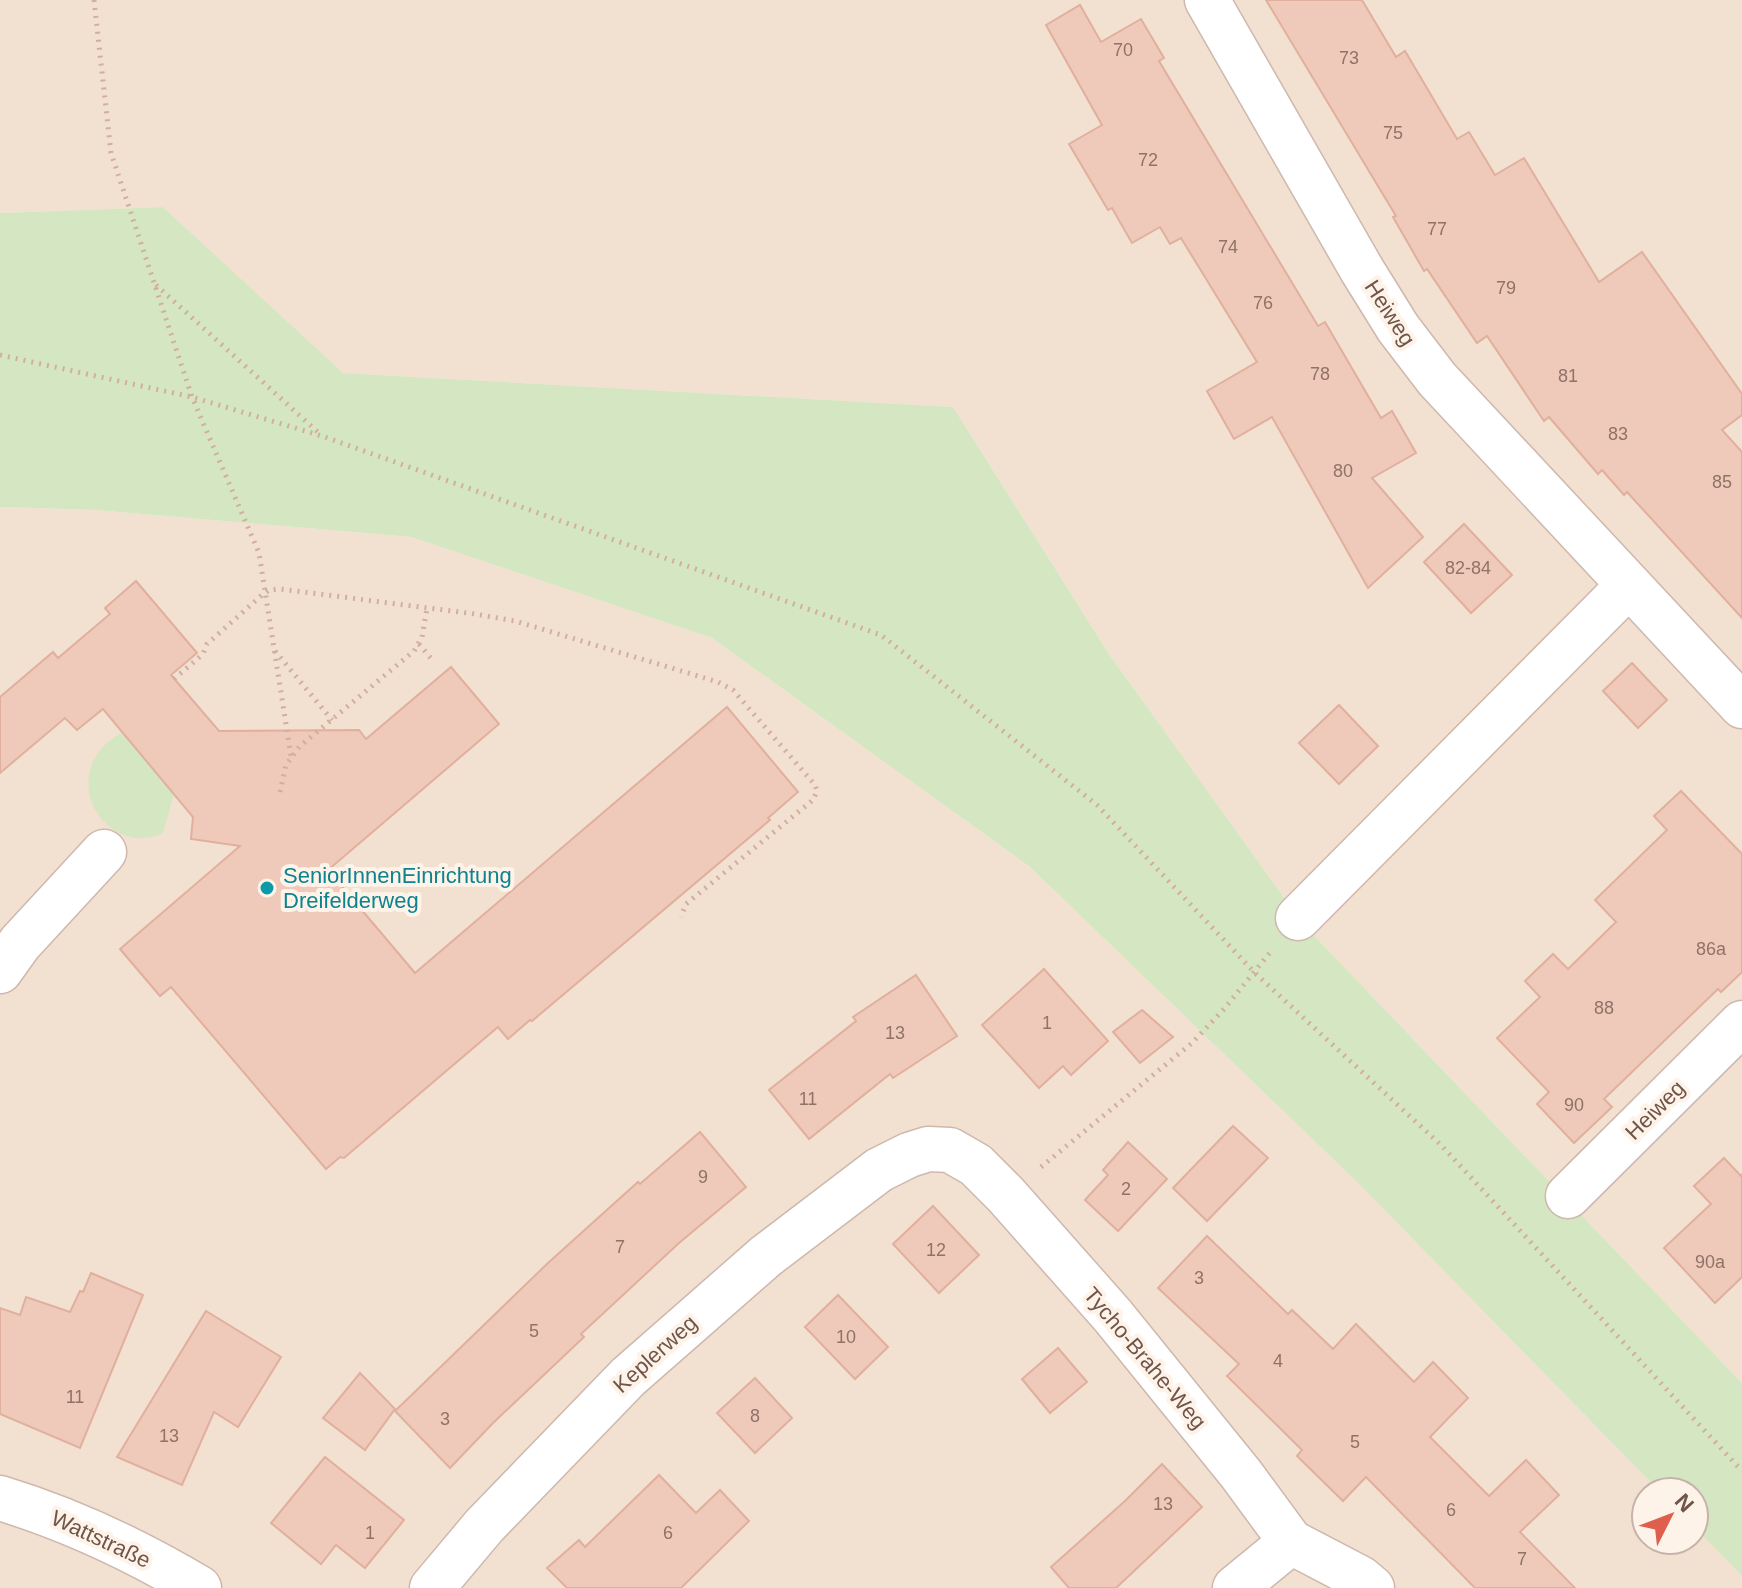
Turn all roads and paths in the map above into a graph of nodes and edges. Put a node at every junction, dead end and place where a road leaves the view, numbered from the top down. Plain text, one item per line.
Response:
1 (94, 0) edge
2 (1207, 0) edge
3 (155, 284) junction
4 (0, 355) edge
5 (192, 397) junction
6 (322, 436) junction
7 (1628, 586) junction
8 (265, 592) junction
9 (427, 608) junction
10 (419, 644) junction
11 (274, 651) junction
12 (434, 662) dead end
13 (174, 679) dead end
14 (1742, 706) edge
15 (332, 720) junction
16 (291, 756) junction
17 (280, 792) dead end
18 (104, 852) dead end
19 (681, 917) dead end
20 (1298, 918) joint
21 (0, 971) edge
22 (1255, 973) junction
23 (1742, 1023) edge
24 (909, 1155) joint
25 (1006, 1195) junction
26 (1568, 1196) dead end
27 (1742, 1471) edge
28 (0, 1498) edge
29 (1291, 1542) junction
30 (199, 1588) edge
31 (432, 1588) edge
32 (1235, 1588) edge
33 (1372, 1588) edge

1 - 3 path
2 - 7 street, Heiweg
3 - 5 path
3 - 6 path
4 - 5 path
5 - 6 path
5 - 8 path
6 - 22 path
7 - 14 street, Heiweg
7 - 20 street
8 - 9 path
8 - 11 path
8 - 13 path
9 - 10 path
9 - 19 path
10 - 12 path
10 - 15 path
11 - 15 path
11 - 16 path
15 - 16 path
16 - 17 path
18 - 21 street
20 - 22 path
22 - 25 path
22 - 27 path
23 - 26 street, Heiweg
24 - 25 street, Tycho-Brahe-Weg
24 - 31 street, Keplerweg
25 - 29 street, Tycho-Brahe-Weg
28 - 30 street, Wattstraße
29 - 32 street
29 - 33 street, Tycho-Brahe-Weg

